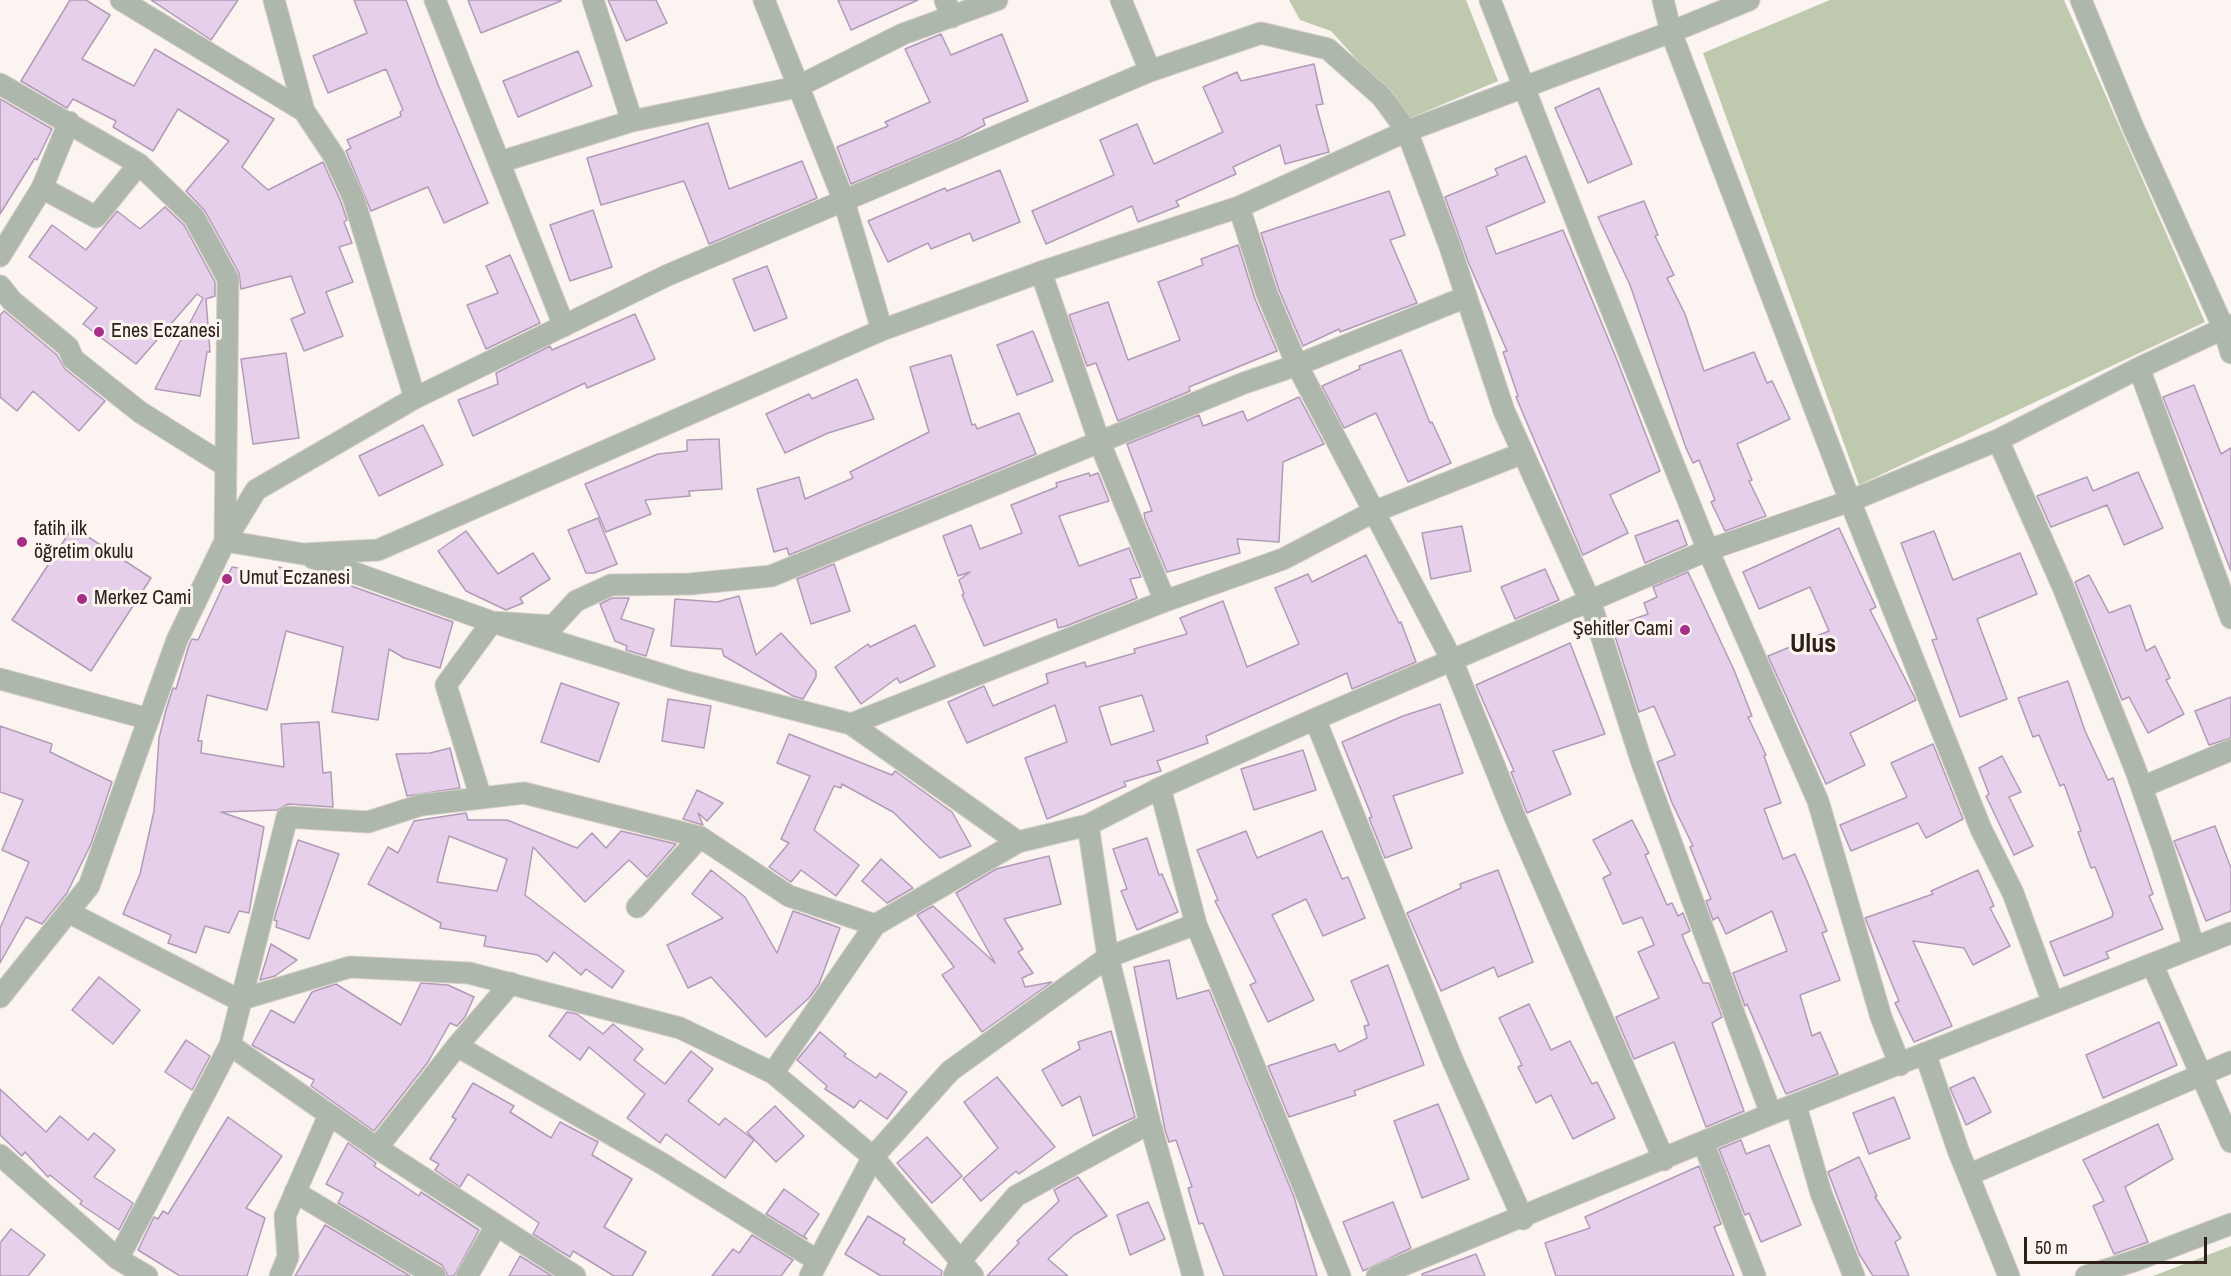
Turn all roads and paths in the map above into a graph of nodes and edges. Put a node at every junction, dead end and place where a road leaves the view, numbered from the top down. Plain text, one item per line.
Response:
1 (121, 0) edge
2 (274, 0) edge
3 (435, 0) edge
4 (593, 0) edge
5 (764, 0) edge
6 (997, 0) edge
7 (1121, 0) edge
8 (1490, 0) edge
9 (1663, 0) edge
10 (1749, 0) edge
11 (2081, 0) edge
12 (948, 9) edge
13 (1671, 32) junction
14 (1150, 70) junction
15 (0, 84) edge
16 (797, 87) junction
17 (1525, 88) junction
18 (304, 111) junction
19 (632, 121) junction
20 (69, 122) junction
21 (1407, 130) junction
22 (500, 162) junction
23 (139, 164) junction
24 (42, 188) junction
25 (844, 201) junction
26 (1239, 207) junction
27 (2, 249) edge
28 (1041, 272) junction
29 (0, 286) edge
30 (1466, 297) junction
31 (564, 326) junction
32 (2227, 327) edge
33 (882, 330) junction
34 (2231, 353) edge
35 (1297, 365) junction
36 (2139, 368) junction
37 (415, 399) junction
38 (1998, 440) junction
39 (1099, 441) junction
40 (1523, 453) junction
41 (226, 466) junction
42 (1850, 501) junction
43 (1373, 512) junction
44 (225, 541) junction
45 (1708, 550) junction
46 (303, 555) junction
47 (1165, 601) junction
48 (1590, 602) junction
49 (2231, 618) edge
50 (492, 622) junction
51 (1452, 660) junction
52 (0, 680) edge
53 (149, 718) junction
54 (1315, 719) junction
55 (851, 724) junction
56 (2231, 750) edge
57 (2142, 787) junction
58 (1160, 788) junction
59 (481, 798) junction
60 (1088, 825) junction
61 (700, 837) junction
62 (1018, 842) junction
63 (637, 907) dead end
64 (68, 912) junction
65 (1196, 924) junction
66 (875, 925) junction
67 (2231, 933) edge
68 (2194, 947) junction
69 (1108, 957) junction
70 (2152, 964) junction
71 (511, 983) junction
72 (0, 997) edge
73 (239, 1000) junction
74 (2053, 1003) junction
75 (230, 1045) junction
76 (457, 1046) junction
77 (1925, 1053) junction
78 (2231, 1062) edge
79 (1900, 1065) junction
80 (772, 1073) junction
81 (2200, 1075) junction
82 (1796, 1106) junction
83 (1771, 1114) junction
84 (329, 1115) junction
85 (1150, 1123) junction
86 (1703, 1142) junction
87 (2231, 1142) edge
88 (377, 1148) junction
89 (0, 1155) edge
90 (873, 1157) junction
91 (1664, 1160) junction
92 (1968, 1175) junction
93 (295, 1192) junction
94 (1523, 1219) junction
95 (2231, 1224) edge
96 (496, 1226) junction
97 (118, 1259) junction
98 (814, 1268) edge
99 (963, 1271) edge
100 (147, 1276) edge
101 (280, 1276) edge
102 (435, 1276) edge
103 (466, 1276) edge
104 (575, 1276) edge
105 (1193, 1276) edge
106 (1340, 1276) edge
107 (1377, 1276) edge
108 (1755, 1276) edge
109 (1854, 1276) edge
110 (2009, 1276) edge
111 (2086, 1276) edge

1 - 18 street
2 - 18 street
3 - 22 street
4 - 19 street
5 - 16 street
6 - 12 street
7 - 14 street
8 - 17 street
9 - 13 street
10 - 13 street
11 - 32 street
12 - 16 street
13 - 17 street
13 - 42 street
14 - 21 street
14 - 25 street
15 - 20 street
16 - 19 street
16 - 25 street
17 - 21 street
17 - 45 street
18 - 37 street
19 - 22 street
20 - 23 street
20 - 24 street
21 - 26 street
21 - 30 street
22 - 31 street
23 - 24 street
23 - 41 street
24 - 27 street
25 - 31 street
25 - 33 street
26 - 28 street
26 - 35 street
28 - 33 street
28 - 39 street
29 - 41 street
30 - 35 street
30 - 40 street
31 - 37 street
32 - 34 street
32 - 36 street
33 - 46 street
35 - 39 street
35 - 43 street
36 - 38 street
36 - 49 street
37 - 44 street
38 - 42 street
38 - 57 street
39 - 47 street
39 - 50 street
40 - 43 street
40 - 48 street
41 - 44 street
42 - 45 street
42 - 74 street
43 - 47 street
43 - 51 street
44 - 46 street
44 - 53 street
45 - 48 street
45 - 79 street
46 - 50 street
47 - 55 street
48 - 51 street
48 - 83 street
50 - 55 street
50 - 59 street
51 - 54 street
51 - 91 street
52 - 53 street
53 - 64 street
54 - 58 street
54 - 94 street
55 - 62 street
56 - 57 street
57 - 68 street
58 - 60 street
58 - 65 street
59 - 61 street
59 - 73 street
60 - 62 street
60 - 69 street
61 - 63 street
61 - 66 street
62 - 66 street
64 - 72 street
64 - 73 street
65 - 69 street
65 - 106 street
66 - 80 street
67 - 68 street
68 - 70 street
69 - 85 street
69 - 90 street
70 - 74 street
70 - 81 street
71 - 73 street
71 - 76 street
71 - 80 street
73 - 75 street
74 - 77 street
75 - 84 street
75 - 97 street
76 - 88 street
76 - 98 street
77 - 79 street
77 - 92 street
78 - 81 street
79 - 82 street
80 - 90 street
81 - 87 street
81 - 92 street
82 - 83 street
82 - 109 street
83 - 86 street
84 - 88 street
84 - 93 street
85 - 99 street
85 - 105 street
86 - 91 street
86 - 108 street
88 - 96 street
89 - 97 street
90 - 98 street
90 - 99 street
91 - 94 street
92 - 110 street
93 - 101 street
93 - 102 street
94 - 107 street
95 - 111 street
96 - 103 street
96 - 104 street
97 - 100 street

